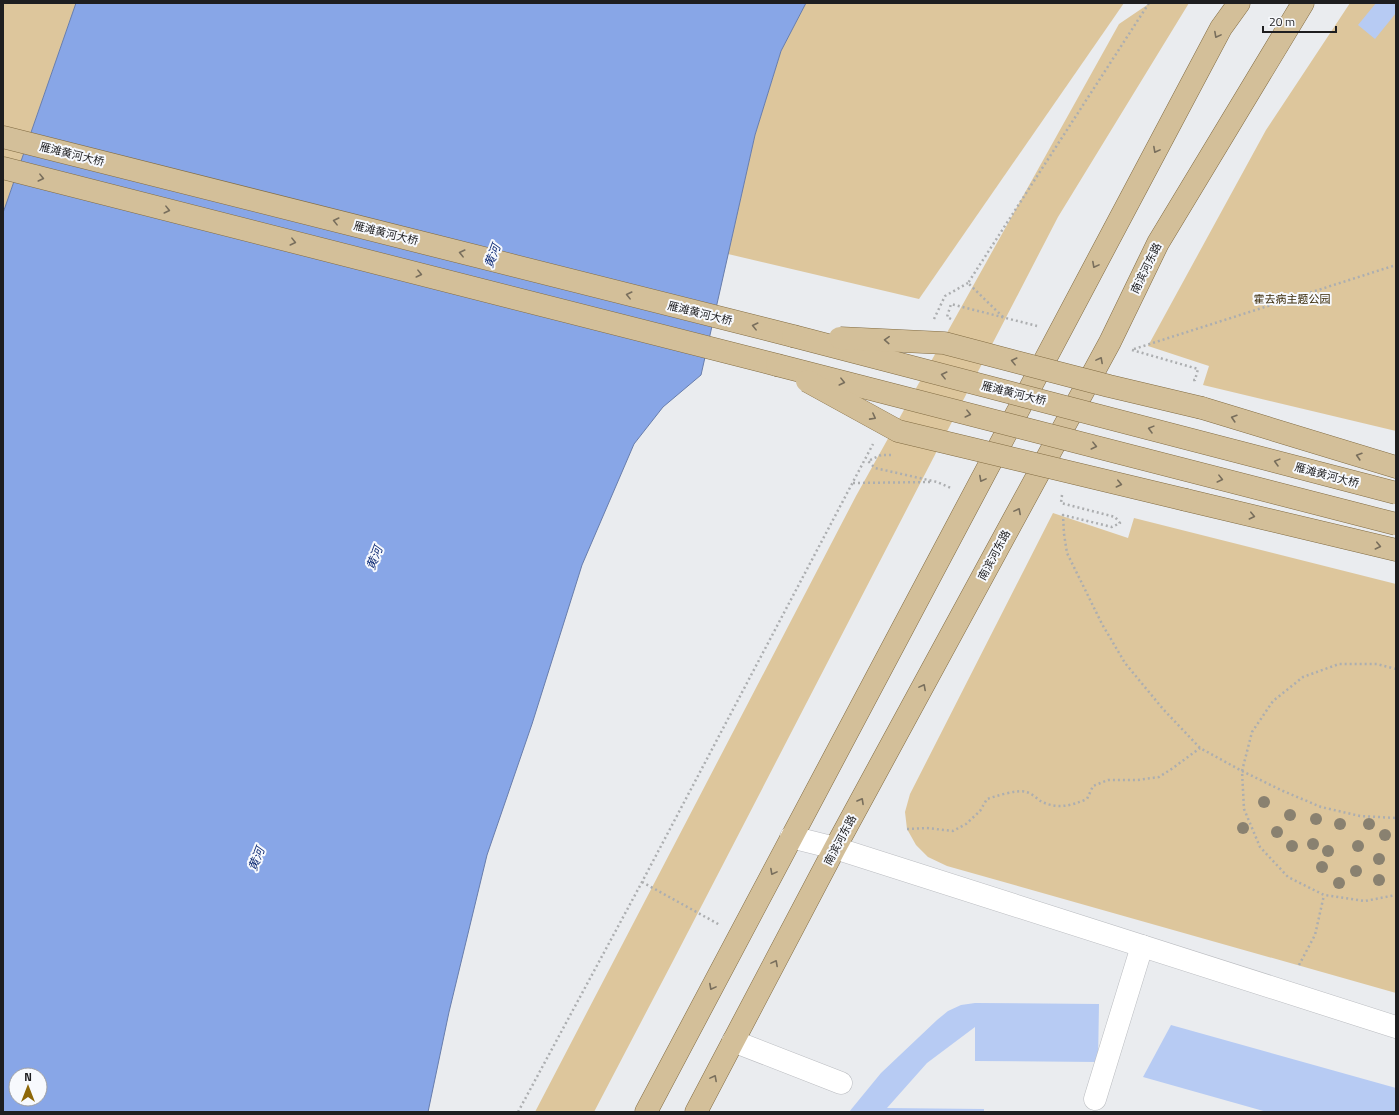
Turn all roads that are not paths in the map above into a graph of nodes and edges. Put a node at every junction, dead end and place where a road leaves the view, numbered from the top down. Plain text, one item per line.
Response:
1 (1239, 3) edge
2 (1302, 3) edge
3 (3, 137) edge
4 (3, 168) edge
5 (793, 336) junction
6 (777, 366) junction
7 (1396, 467) edge
8 (1396, 493) edge
9 (1396, 524) edge
10 (1396, 550) edge
11 (791, 837) junction
12 (835, 848) junction
13 (1142, 946) junction
14 (1396, 1027) edge
15 (733, 1041) junction
16 (841, 1083) dead end
17 (1095, 1099) dead end
18 (646, 1112) edge
19 (696, 1112) edge

1 -> 11 main road
12 -> 2 main road, 南滨河东路
5 -> 3 main road, 雁滩黄河大桥
4 -> 6 main road
7 -> 5 main road, bridge
8 -> 5 main road, 雁滩黄河大桥, bridge
6 -> 9 main road, bridge
6 -> 10 main road, bridge
11 - 12 street
11 -> 18 main road
12 - 13 street
15 -> 12 main road, 南滨河东路
13 - 14 street
13 - 17 street
15 - 16 street
19 -> 15 main road, 南滨河东路

